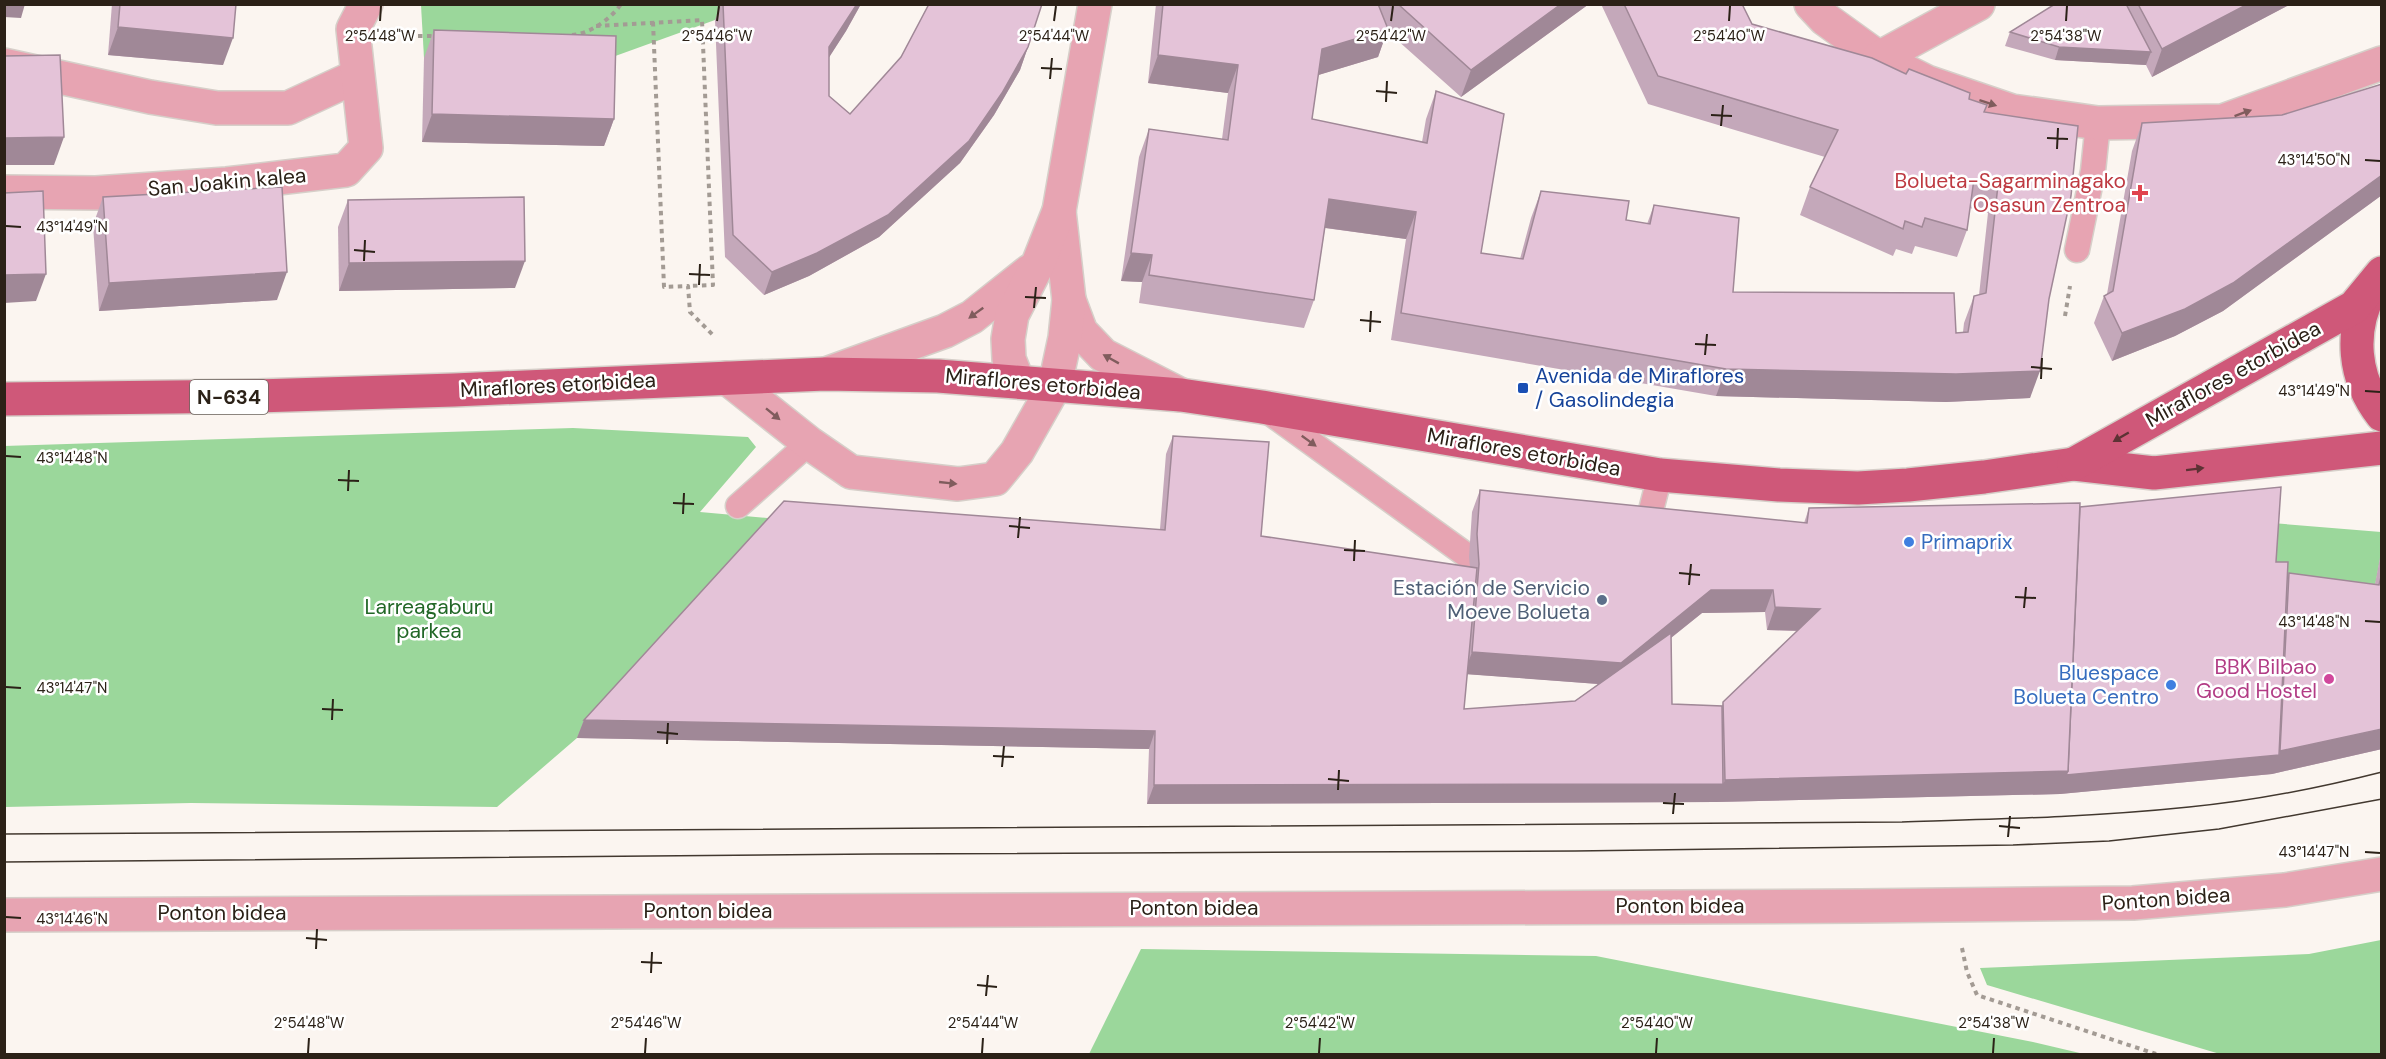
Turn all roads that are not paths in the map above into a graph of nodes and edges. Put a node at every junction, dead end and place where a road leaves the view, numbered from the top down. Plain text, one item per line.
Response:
1 (366, 4) edge
2 (1095, 4) edge
3 (1811, 4) edge
4 (1978, 4) edge
5 (1880, 58) junction
6 (2382, 63) edge
7 (4, 64) edge
8 (357, 76) junction
9 (2098, 123) junction
10 (4, 192) edge
11 (1059, 211) junction
12 (2077, 250) dead end
13 (1038, 264) junction
14 (2382, 273) edge
15 (1069, 300) junction
16 (825, 374) junction
17 (727, 378) junction
18 (1018, 382) junction
19 (1055, 385) junction
20 (1181, 396) junction
21 (4, 399) edge
22 (1262, 407) junction
23 (2382, 415) edge
24 (808, 443) junction
25 (2382, 448) edge
26 (2074, 464) junction
27 (1660, 475) junction
28 (738, 506) dead end
29 (1646, 530) edge
30 (1469, 557) dead end
31 (2382, 874) edge
32 (4, 915) edge

1 - 8 street, San Joakin kalea
2 - 11 street
3 - 5 street
4 - 5 street
5 -> 9 street
9 -> 6 street
7 - 8 street
8 - 10 street, San Joakin kalea
9 - 12 lane
11 - 13 street
11 - 15 street
13 -> 16 street
13 - 18 street
14 - 23 main road, Miraflores etorbidea
14 -> 26 main road, Miraflores etorbidea
15 - 19 street
20 -> 15 street
16 - 17 main road, Miraflores etorbidea
16 - 18 main road, Miraflores etorbidea
17 - 21 main road, Miraflores etorbidea / N-634
17 -> 24 street
18 - 19 main road, Miraflores etorbidea
19 - 20 main road, Miraflores etorbidea
24 -> 19 street
20 - 22 main road, Miraflores etorbidea
22 - 27 main road, Miraflores etorbidea
22 -> 30 lane
24 - 28 lane
26 -> 25 main road, Miraflores etorbidea
26 - 27 main road, Miraflores etorbidea
27 - 29 lane
31 - 32 street, Ponton bidea

